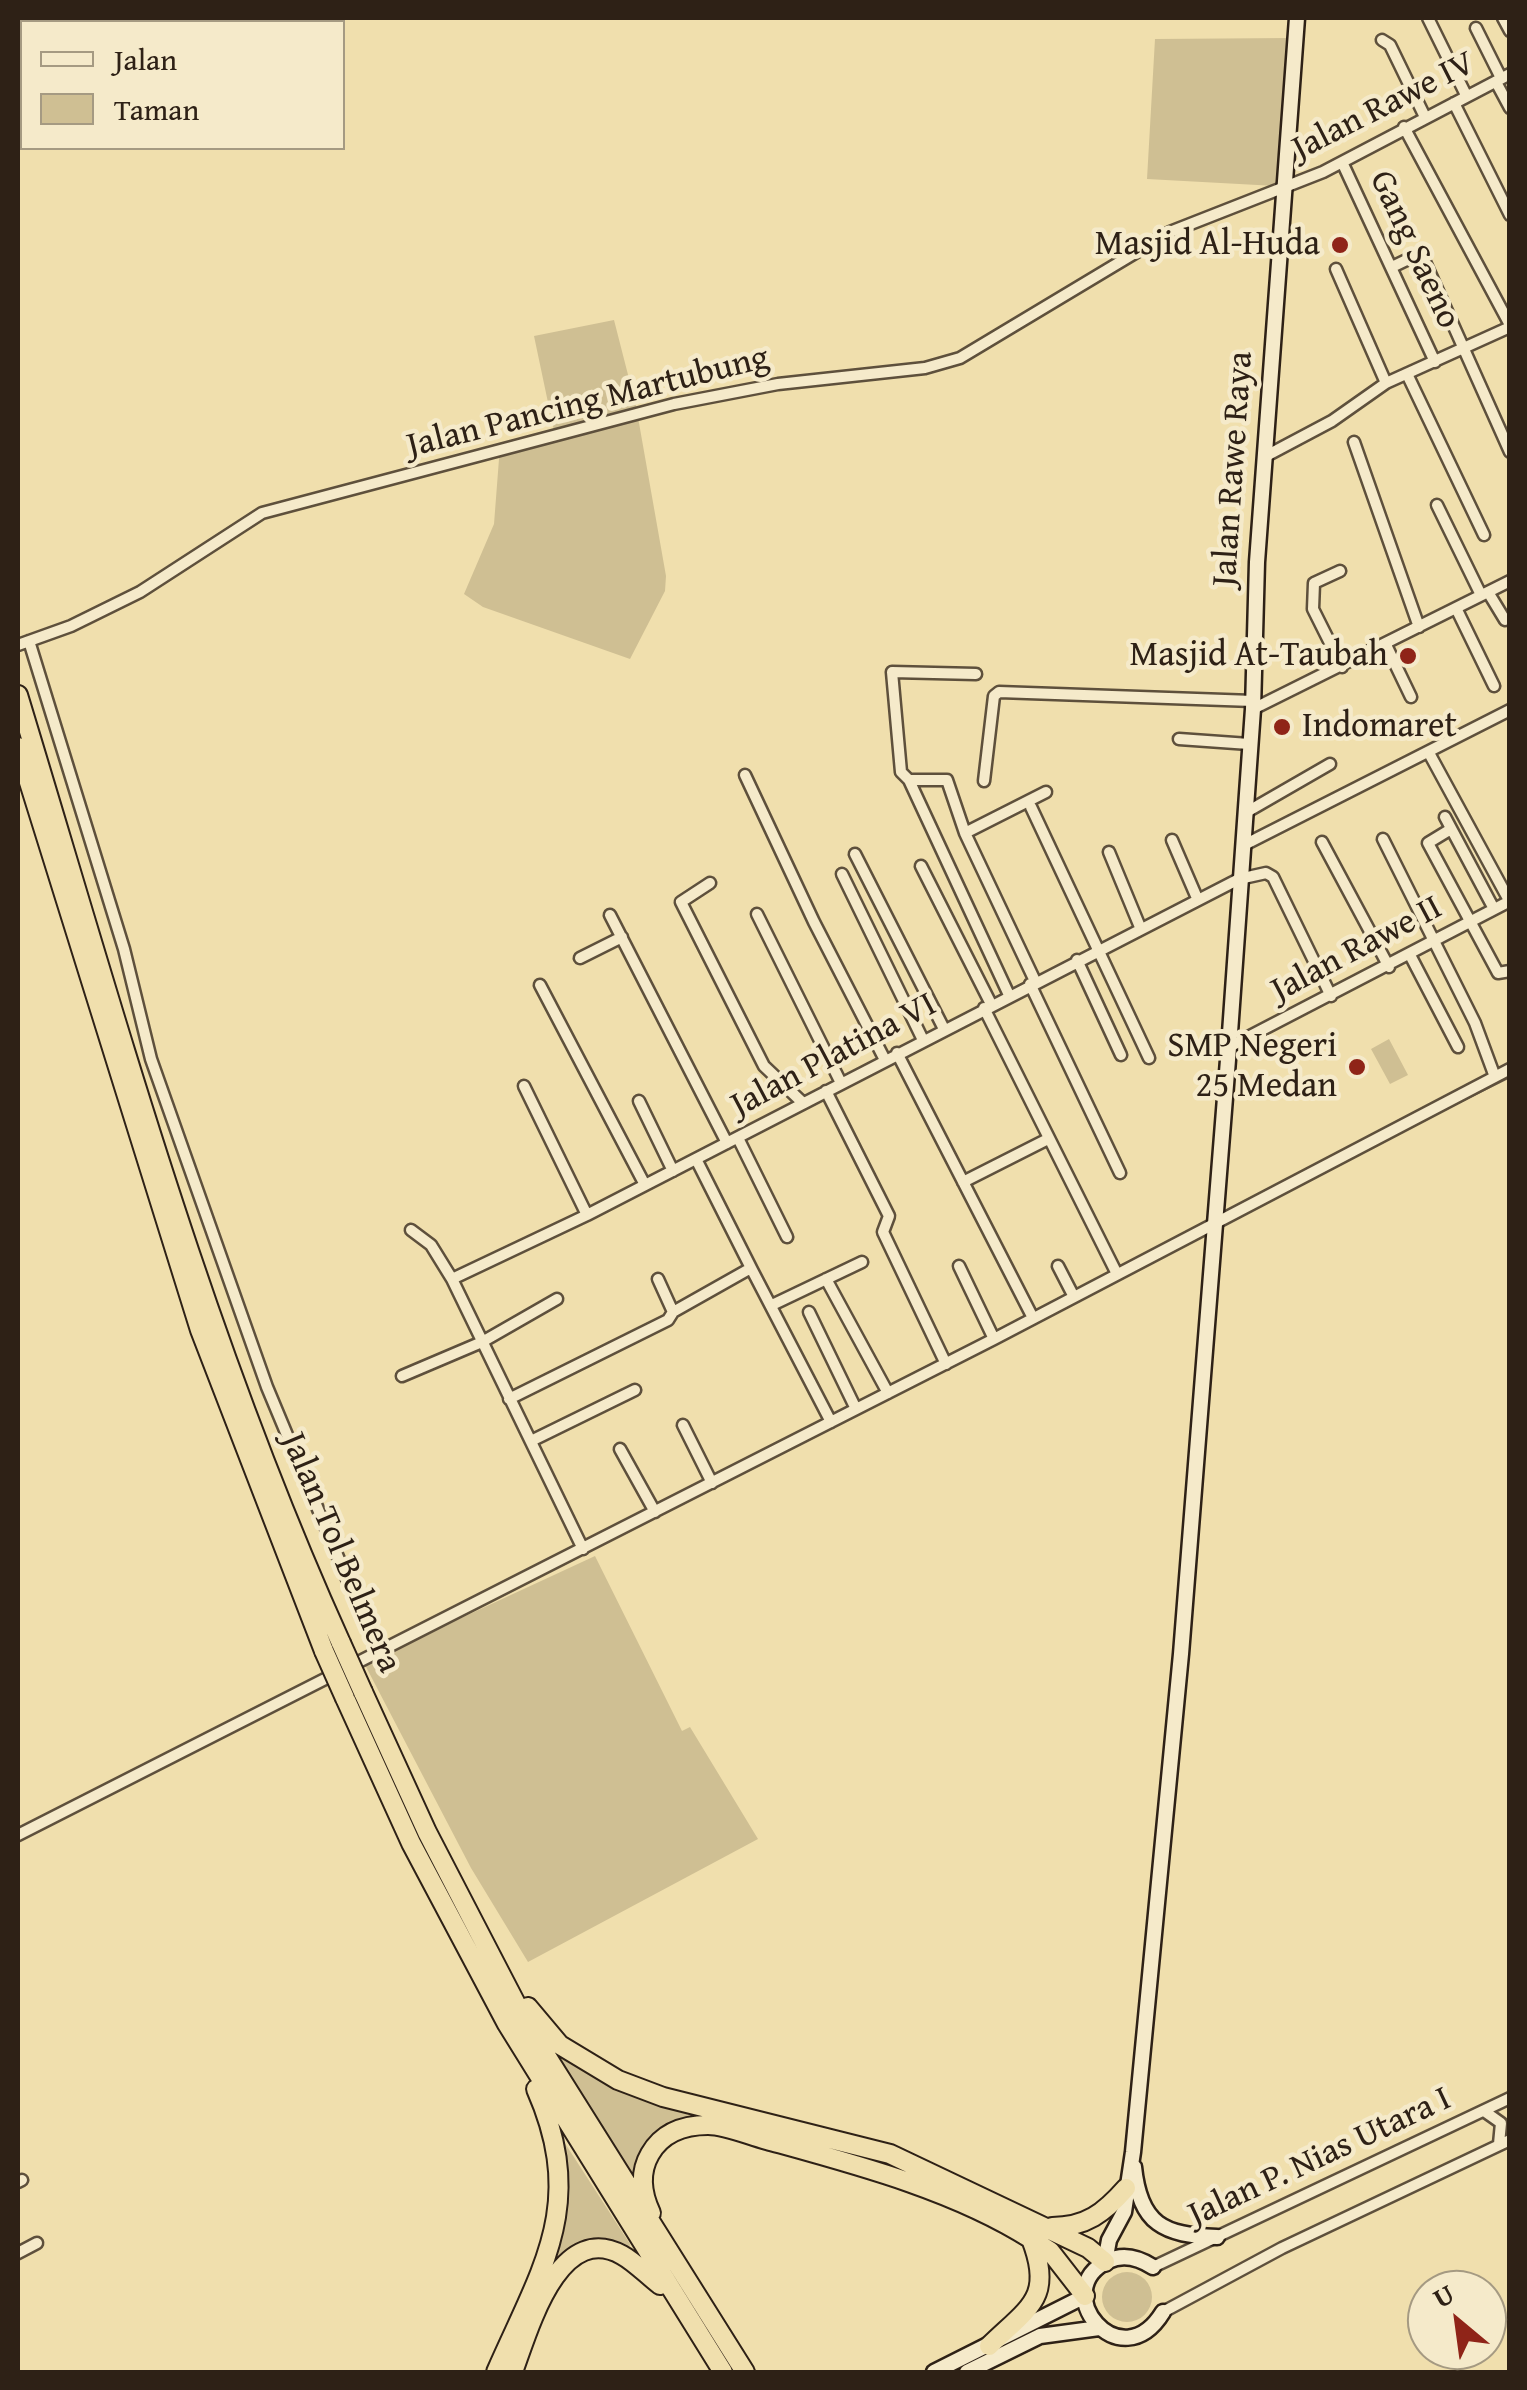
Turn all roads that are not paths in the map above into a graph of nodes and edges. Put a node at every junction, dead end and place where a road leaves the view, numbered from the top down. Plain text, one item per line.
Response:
1 (1297, 18) edge
2 (1428, 18) edge
3 (1502, 18) edge
4 (1476, 28) dead end
5 (1510, 31) edge
6 (1382, 40) dead end
7 (1502, 78) edge
8 (1466, 95) junction
9 (1454, 103) junction
10 (1510, 108) edge
11 (1425, 116) junction
12 (1404, 127) junction
13 (1342, 162) junction
14 (1284, 188) junction
15 (1510, 214) edge
16 (1392, 267) junction
17 (1336, 269) dead end
18 (1510, 326) edge
19 (1463, 348) junction
20 (1435, 362) junction
21 (1407, 374) junction
22 (1386, 383) junction
23 (1354, 442) dead end
24 (1510, 452) edge
25 (1266, 456) junction
26 (1437, 505) dead end
27 (1484, 536) dead end
28 (1340, 571) dead end
29 (1510, 580) edge
30 (1485, 593) junction
31 (1456, 608) junction
32 (1505, 620) dead end
33 (1420, 627) junction
34 (23, 643) edge
35 (1386, 645) junction
36 (1342, 667) junction
37 (976, 674) dead end
38 (1494, 686) dead end
39 (18, 695) edge
40 (1411, 697) dead end
41 (1253, 705) junction
42 (1510, 710) edge
43 (1179, 739) dead end
44 (1249, 744) junction
45 (18, 748) edge
46 (1429, 753) junction
47 (1330, 764) dead end
48 (745, 775) dead end
49 (909, 780) junction
50 (984, 781) dead end
51 (1046, 792) dead end
52 (1031, 808) dead end
53 (1244, 813) junction
54 (1445, 818) dead end
55 (1451, 830) junction
56 (964, 832) junction
57 (1382, 839) dead end
58 (1172, 840) dead end
59 (1322, 842) dead end
60 (1242, 846) junction
61 (1109, 852) dead end
62 (855, 854) dead end
63 (921, 866) dead end
64 (842, 874) dead end
65 (1240, 879) junction
66 (710, 883) dead end
67 (1197, 898) junction
68 (1509, 902) edge
69 (1494, 909) junction
70 (757, 914) dead end
71 (610, 915) dead end
72 (1471, 921) junction
73 (1140, 927) junction
74 (622, 937) junction
75 (1432, 940) junction
76 (1095, 951) junction
77 (1410, 956) junction
78 (580, 958) dead end
79 (1077, 960) junction
80 (1390, 966) junction
81 (1510, 971) edge
82 (1032, 982) junction
83 (540, 985) dead end
84 (1009, 995) junction
85 (1330, 996) junction
86 (987, 1006) junction
87 (944, 1029) junction
88 (922, 1040) junction
89 (1229, 1047) junction
90 (1458, 1047) dead end
91 (897, 1053) junction
92 (1121, 1055) dead end
93 (1149, 1058) dead end
94 (885, 1060) junction
95 (1510, 1069) edge
96 (1495, 1077) junction
97 (841, 1083) junction
98 (524, 1086) dead end
99 (826, 1091) junction
100 (639, 1102) dead end
101 (803, 1103) junction
102 (1048, 1139) junction
103 (733, 1140) junction
104 (696, 1159) junction
105 (673, 1171) junction
106 (1120, 1173) dead end
107 (963, 1182) junction
108 (644, 1186) junction
109 (587, 1214) junction
110 (410, 1230) dead end
111 (1215, 1232) junction
112 (787, 1237) dead end
113 (862, 1262) dead end
114 (959, 1266) dead end
115 (1058, 1266) dead end
116 (751, 1268) junction
117 (1117, 1274) junction
118 (452, 1278) junction
119 (658, 1279) dead end
120 (826, 1279) junction
121 (1074, 1297) junction
122 (557, 1299) dead end
123 (772, 1305) junction
124 (673, 1312) junction
125 (809, 1312) dead end
126 (1033, 1318) junction
127 (994, 1339) junction
128 (482, 1342) junction
129 (946, 1364) junction
130 (402, 1376) dead end
131 (635, 1390) dead end
132 (888, 1393) junction
133 (509, 1399) junction
134 (856, 1409) junction
135 (830, 1422) junction
136 (683, 1425) dead end
137 (531, 1441) junction
138 (620, 1449) dead end
139 (712, 1483) junction
140 (655, 1512) junction
141 (583, 1549) junction
142 (332, 1647) junction
143 (378, 1652) junction
144 (354, 1695) junction
145 (18, 1836) edge
146 (492, 1953) junction
147 (507, 2024) junction
148 (1510, 2098) edge
149 (1484, 2111) junction
150 (1504, 2143) edge
151 (1133, 2152) junction
152 (1126, 2188) junction
153 (1036, 2233) junction
154 (1218, 2237) junction
155 (37, 2244) dead end
156 (18, 2252) edge
157 (1105, 2262) junction
158 (1153, 2267) joint
159 (676, 2285) junction
160 (1085, 2296) junction
161 (1163, 2312) joint
162 (1099, 2328) junction
163 (989, 2346) junction
164 (496, 2372) edge
165 (512, 2372) edge
166 (723, 2372) edge
167 (745, 2372) edge
168 (934, 2372) edge
169 (967, 2372) edge

1 - 14 street, Jalan Rawe Raya
2 - 8 street
3 - 5 street
4 - 7 street
6 - 11 street
7 - 8 street, Jalan Rawe IV
7 - 10 street
8 - 9 street, Jalan Rawe IV
9 - 11 street, Jalan Rawe IV
9 - 15 street
11 - 12 street, Jalan Rawe IV
12 - 13 street, Jalan Rawe IV
12 - 18 street
13 - 14 street, Jalan Rawe IV
13 - 16 street, Gang Saeno
14 - 25 street, Jalan Rawe Raya
14 - 34 street, Jalan Pancing Martubung
16 - 19 street
16 - 20 street, Gang Saeno
17 - 22 street
18 - 19 street
19 - 20 street
19 - 24 street
20 - 21 street
21 - 22 street
21 - 27 street
22 - 25 street
23 - 33 street
25 - 41 street, Jalan Rawe Raya
26 - 30 street
28 - 36 street
29 - 30 street
30 - 31 street
30 - 32 street
31 - 33 street
31 - 38 street
33 - 35 street
34 - 143 street
35 - 36 street
35 - 40 street
36 - 41 street
37 - 49 street
39 - 142 highway, Jalan Tol Belmera
41 - 44 street, Jalan Rawe Raya
41 - 50 street
42 - 46 street
43 - 44 street
44 - 53 street, Jalan Rawe Raya
45 - 142 highway, Jalan Tol Belmera
46 - 60 street
46 - 68 street
47 - 53 street
48 - 94 street
49 - 56 street
49 - 84 street
51 - 56 street
52 - 76 street
53 - 60 street, Jalan Rawe Raya
54 - 55 street
55 - 69 street
55 - 72 street
56 - 82 street
57 - 75 street
58 - 67 street
59 - 80 street
60 - 65 street, Jalan Rawe Raya
61 - 73 street
62 - 87 street
63 - 86 street
64 - 88 street
65 - 67 street, Jalan Platina VI
65 - 85 street
65 - 89 street, Jalan Rawe Raya
66 - 101 street
67 - 73 street, Jalan Platina VI
68 - 69 street, Jalan Rawe II
69 - 72 street, Jalan Rawe II
70 - 97 street
71 - 74 street
72 - 75 street, Jalan Rawe II
72 - 81 street
73 - 76 street, Jalan Platina VI
74 - 78 street
74 - 103 street
75 - 77 street, Jalan Rawe II
75 - 96 street
76 - 79 street, Jalan Platina VI
76 - 93 street
77 - 80 street, Jalan Rawe II
77 - 90 street
79 - 82 street, Jalan Platina VI
79 - 92 street
80 - 85 street, Jalan Rawe II
82 - 84 street, Jalan Platina VI
82 - 106 street
83 - 108 street
84 - 86 street, Jalan Platina VI
85 - 89 street, Jalan Rawe II
86 - 87 street, Jalan Platina VI
86 - 102 street
87 - 88 street, Jalan Platina VI
88 - 91 street, Jalan Platina VI
89 - 111 street, Jalan Rawe Raya
91 - 94 street, Jalan Platina VI
91 - 107 street
94 - 97 street, Jalan Platina VI
95 - 96 street
96 - 111 street
97 - 99 street, Jalan Platina VI
98 - 109 street
99 - 101 street, Jalan Platina VI
99 - 129 street
100 - 105 street
101 - 103 street, Jalan Platina VI
102 - 107 street
102 - 117 street
103 - 104 street, Jalan Platina VI
103 - 112 street
104 - 105 street, Jalan Platina VI
104 - 116 street
105 - 108 street, Jalan Platina VI
107 - 126 street
108 - 109 street, Jalan Platina VI
109 - 118 street, Jalan Platina VI
110 - 118 street
111 - 117 street
111 - 151 street, Jalan Rawe Raya
113 - 120 street
114 - 127 street
115 - 121 street
116 - 123 street
116 - 124 street
117 - 121 street
118 - 128 street
119 - 124 street
120 - 123 street
120 - 132 street
121 - 126 street
122 - 128 street
123 - 135 street
124 - 133 street
125 - 134 street
126 - 127 street
127 - 129 street
128 - 130 street
128 - 133 street
129 - 132 street
131 - 137 street
132 - 134 street
133 - 137 street
134 - 135 street
135 - 139 street
136 - 139 street
137 - 141 street
138 - 140 street
139 - 140 street
140 - 141 street
141 - 143 street
142 - 144 highway, Jalan Tol Belmera, bridge
143 - 145 street
144 - 146 highway, Jalan Tol Belmera
144 - 147 highway, Jalan Tol Belmera
146 - 153 highway
146 - 159 highway, Jalan Tol Belmera
147 - 159 highway, Jalan Tol Belmera
147 - 164 highway
148 - 149 street, Jalan P. Nias Utara I
149 - 150 street
149 - 154 street, Jalan P. Nias Utara I
150 - 161 street, Jalan P. Nias Utara I
151 - 152 street
151 - 154 street
152 - 153 highway
152 - 157 street
153 - 157 highway
153 - 159 highway
153 - 160 highway
153 - 163 highway
154 - 158 street, Jalan P. Nias Utara I
155 - 156 street
157 - 158 street
157 - 160 street
159 - 165 highway
159 - 166 highway, Jalan Tol Belmera
159 - 167 highway, Jalan Tol Belmera
160 - 162 street
160 - 163 street
161 - 162 street
162 - 169 street
163 - 168 street

